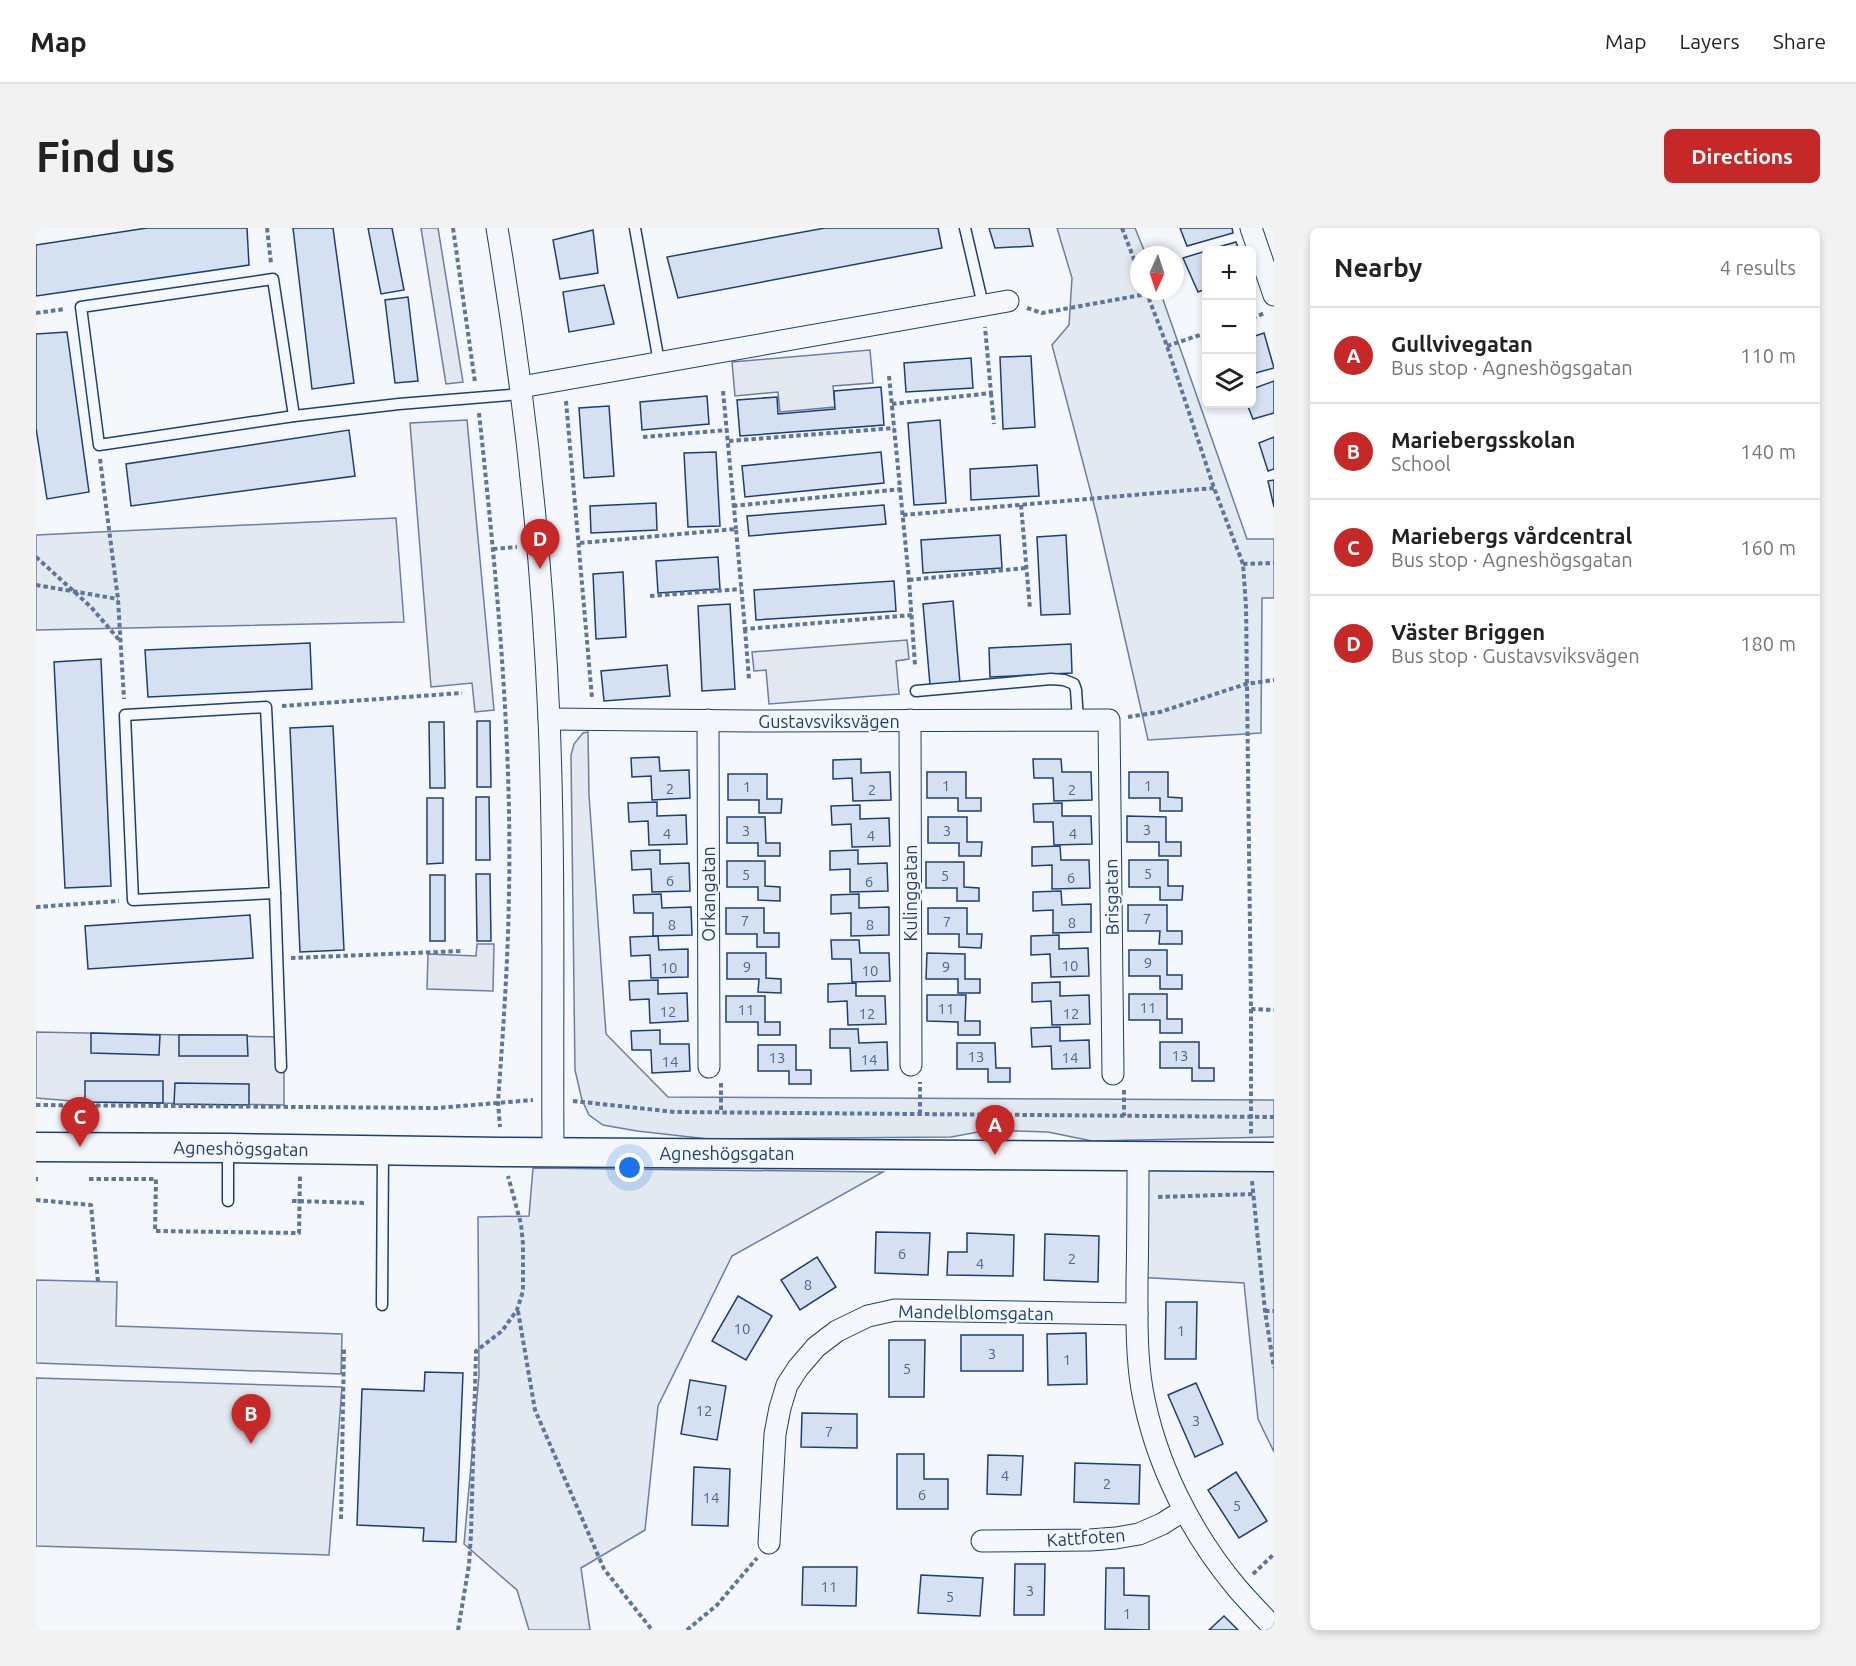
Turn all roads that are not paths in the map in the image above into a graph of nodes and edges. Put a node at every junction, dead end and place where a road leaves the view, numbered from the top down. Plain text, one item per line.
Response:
1 (497, 228) edge
2 (635, 228) edge
3 (965, 228) edge
4 (1251, 228) edge
5 (1274, 295) edge
6 (1008, 301) road end
7 (983, 305) junction
8 (659, 362) junction
9 (521, 391) junction
10 (294, 416) junction
11 (916, 691) dead end
12 (549, 719) junction
13 (708, 720) junction
14 (910, 720) junction
15 (1078, 720) junction
16 (1109, 720) joint
17 (275, 893) junction
18 (911, 1065) road end
19 (281, 1067) dead end
20 (709, 1067) dead end
21 (1113, 1074) dead end
22 (36, 1148) edge
23 (228, 1148) junction
24 (383, 1150) junction
25 (553, 1152) junction
26 (1138, 1157) junction
27 (1263, 1157) edge
28 (228, 1201) dead end
29 (382, 1305) dead end
30 (1137, 1314) junction
31 (1184, 1510) junction
32 (982, 1540) dead end
33 (769, 1544) road end
34 (1274, 1628) edge

1 - 9 street
2 - 8 lane
3 - 7 lane
4 - 5 street
6 - 7 street
7 - 8 street
8 - 9 street
9 - 10 lane
9 - 12 street
10 - 10 lane
11 - 15 lane
12 - 13 street, Gustavsviksvägen
12 - 25 street
13 - 14 street, Gustavsviksvägen
13 - 20 street, Orkangatan
14 - 15 street, Gustavsviksvägen
14 - 18 street, Kulinggatan
15 - 16 street, Gustavsviksvägen
16 - 21 street, Brisgatan
17 - 17 lane
17 - 19 lane
22 - 23 street, Agneshögsgatan
23 - 24 street, Agneshögsgatan
23 - 28 lane
24 - 25 street, Agneshögsgatan
24 - 29 lane
25 - 26 street, Agneshögsgatan
26 - 27 street, Agneshögsgatan
26 - 30 street
30 - 31 street
30 - 33 street, Mandelblomsgatan
31 - 32 street, Kattfoten
31 - 34 street

